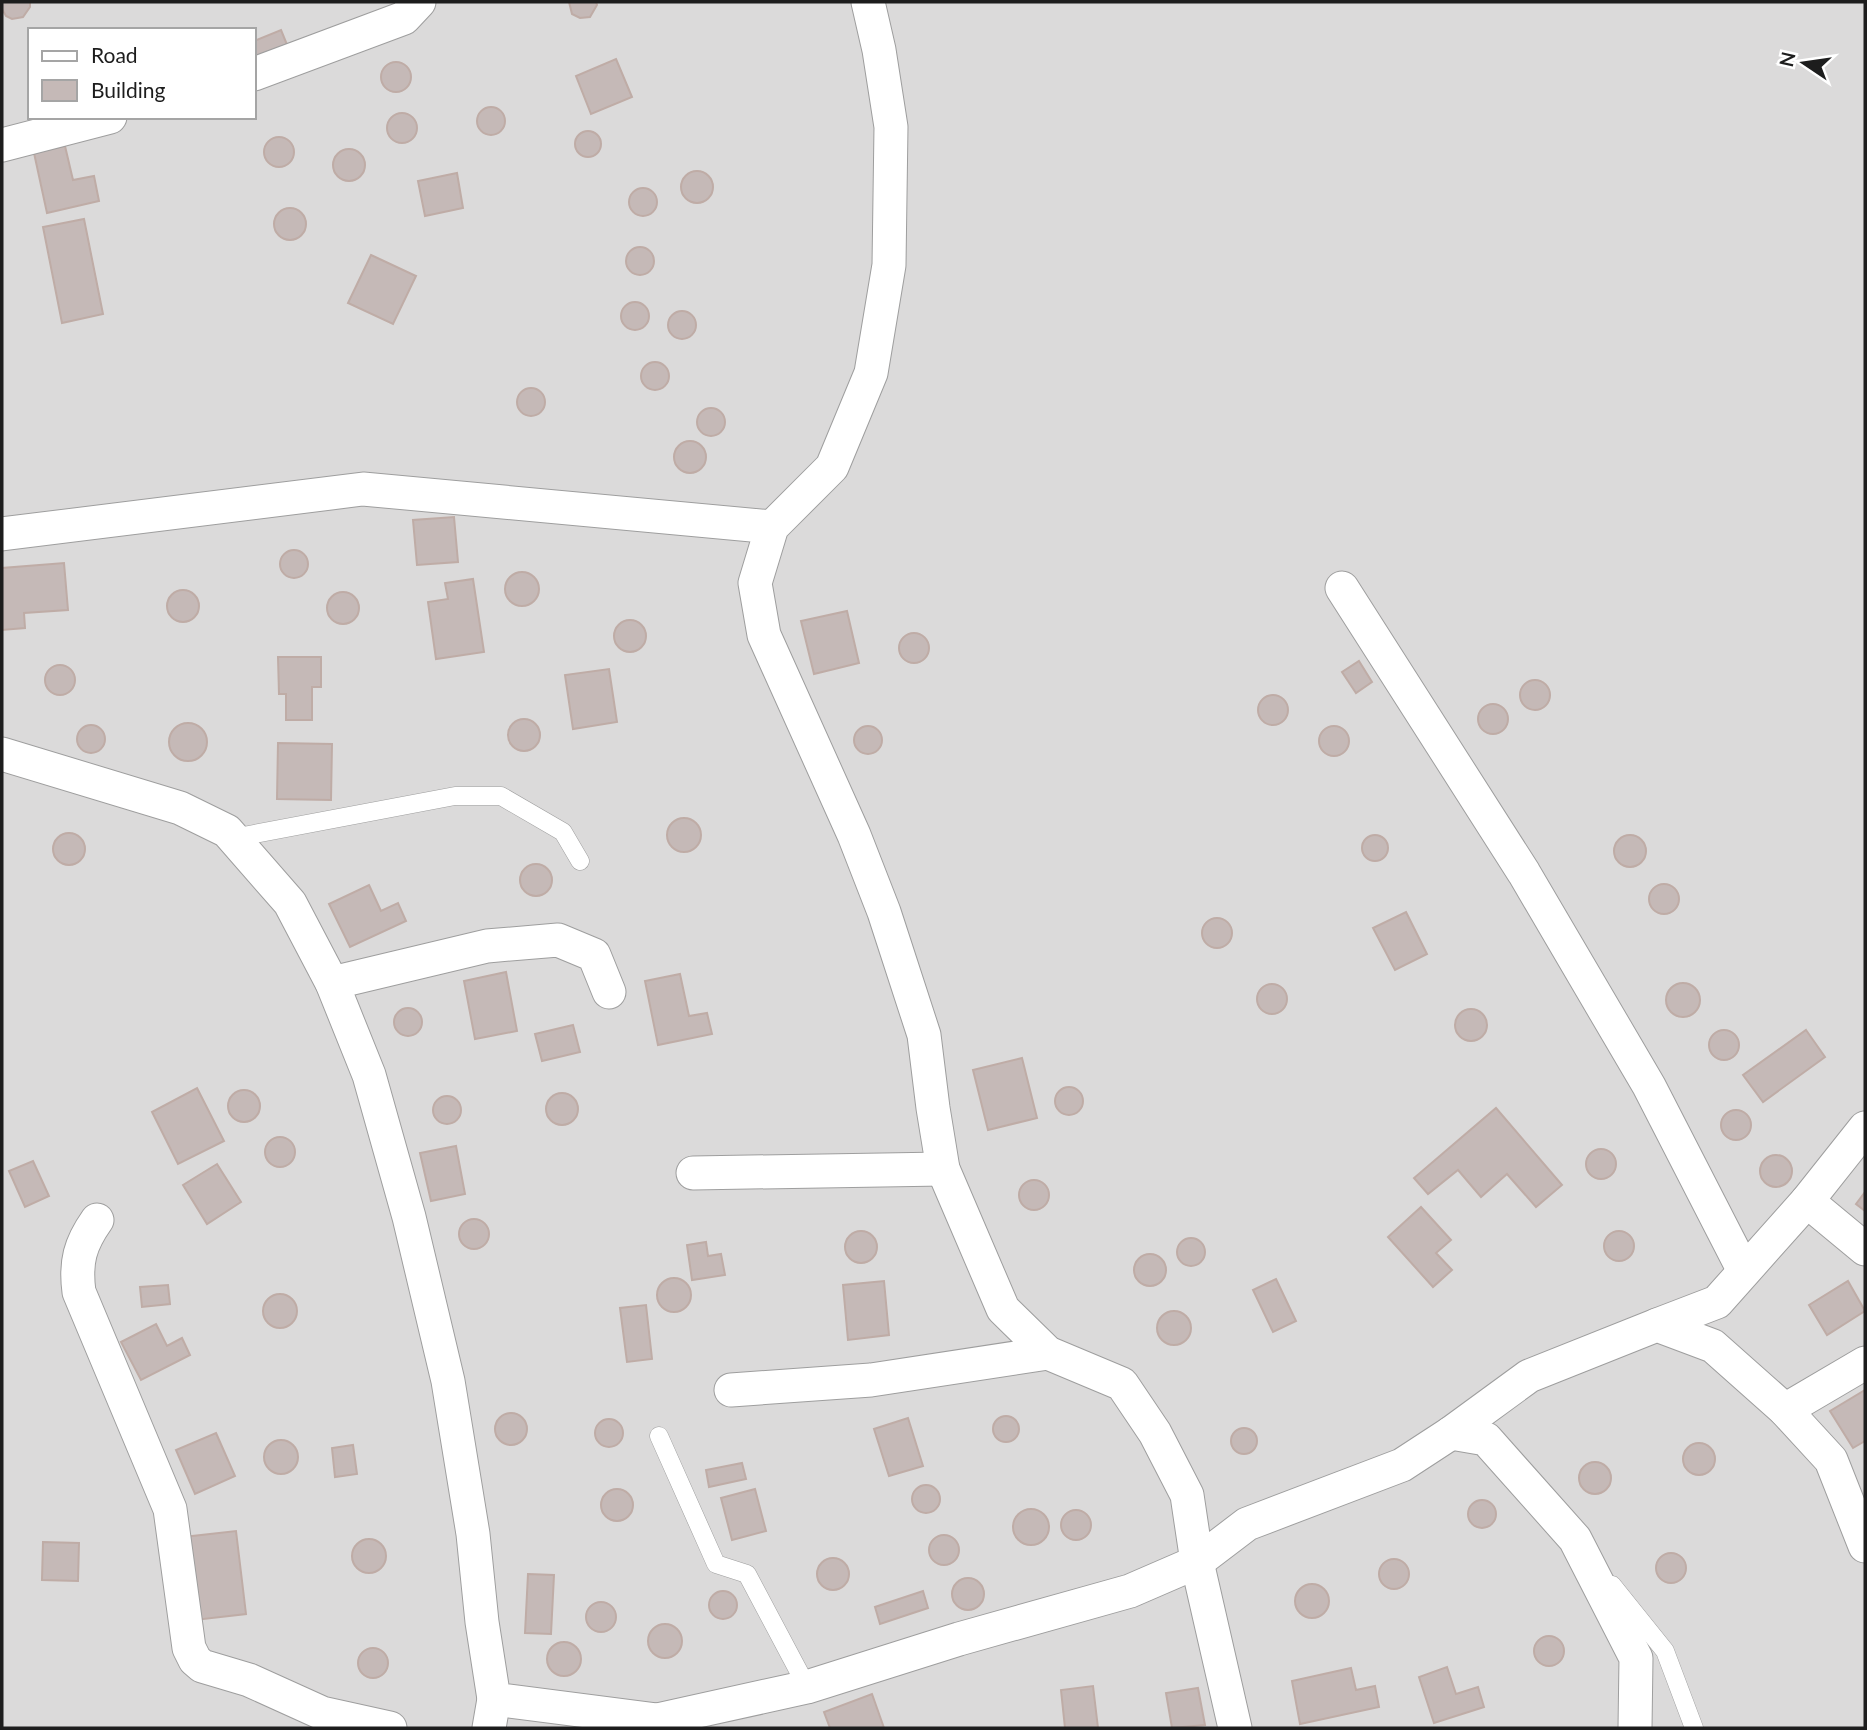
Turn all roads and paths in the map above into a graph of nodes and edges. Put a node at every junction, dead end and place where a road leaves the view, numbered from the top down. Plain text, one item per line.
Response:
1 (419, 2) edge
2 (868, 2) edge
3 (256, 73) edge
4 (102, 119) edge
5 (2, 145) edge
6 (772, 527) junction
7 (2, 534) edge
8 (1342, 588) dead end
9 (2, 754) edge
10 (233, 838) junction
11 (580, 862) dead end
12 (332, 983) junction
13 (609, 992) dead end
14 (1865, 1128) edge
15 (943, 1169) junction
16 (693, 1172) dead end
17 (1807, 1201) junction
18 (97, 1220) dead end
19 (1865, 1249) edge
20 (1744, 1271) junction
21 (1657, 1325) junction
22 (1048, 1353) junction
23 (1865, 1363) edge
24 (730, 1390) dead end
25 (1785, 1410) junction
26 (1451, 1433) junction
27 (659, 1437) dead end
28 (1575, 1539) junction
29 (1865, 1546) edge
30 (1197, 1562) junction
31 (807, 1687) junction
32 (491, 1714) edge
33 (666, 1724) edge
34 (390, 1728) edge
35 (1235, 1728) edge
36 (1635, 1728) edge
37 (1694, 1728) edge

1 - 3 street
2 - 6 street
4 - 5 street
6 - 7 street
6 - 15 street
8 - 20 street
9 - 10 street
10 - 11 lane
10 - 12 street
12 - 13 street
12 - 32 street
14 - 17 street
15 - 16 street
15 - 22 street
17 - 19 street
17 - 20 street
18 - 34 street
20 - 21 street
21 - 25 street
21 - 26 street
22 - 24 street
22 - 30 street
23 - 25 street
25 - 29 street
26 - 28 street
26 - 30 street
27 - 31 lane
28 - 36 street
28 - 37 lane
30 - 31 street
30 - 35 street
31 - 33 street
32 - 33 street

